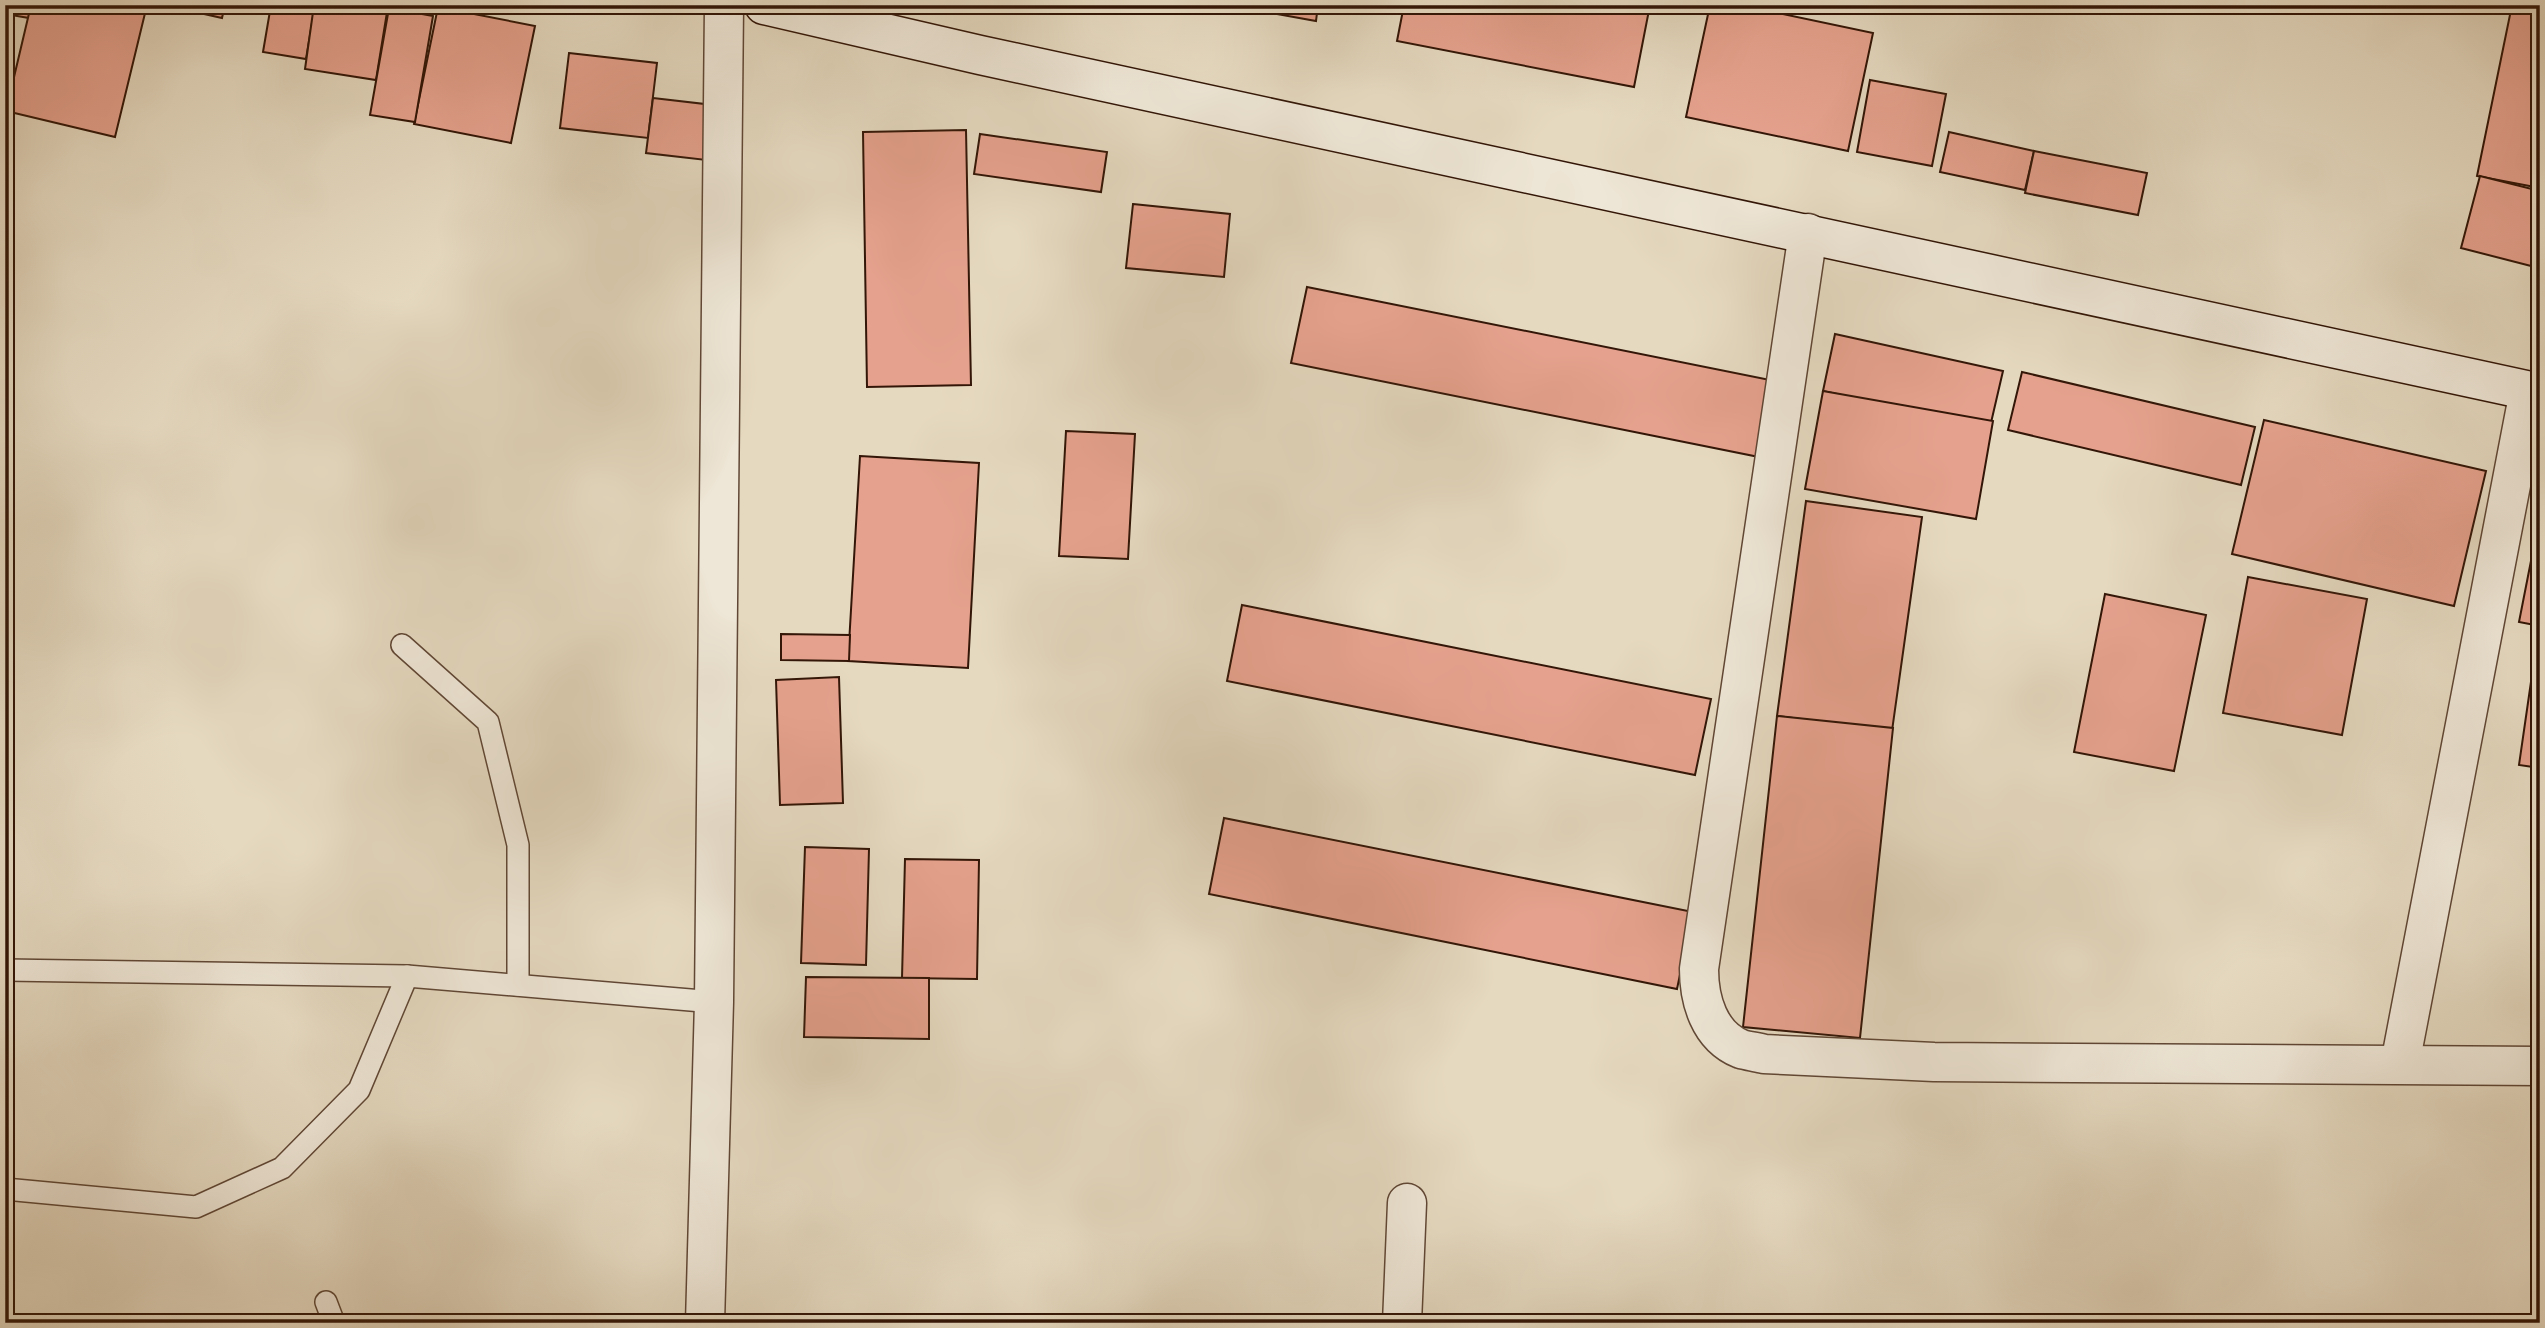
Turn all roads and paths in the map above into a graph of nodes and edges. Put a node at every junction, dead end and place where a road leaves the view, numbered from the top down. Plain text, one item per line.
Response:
1 (724, 5) edge
2 (764, 5) edge
3 (1808, 233) junction
4 (2535, 392) edge
5 (401, 645) dead end
6 (5, 970) edge
7 (407, 976) junction
8 (518, 985) junction
9 (714, 1002) junction
10 (2400, 1064) junction
11 (2540, 1066) edge
12 (5, 1189) edge
13 (1407, 1203) dead end
14 (327, 1302) dead end
15 (334, 1323) edge
16 (705, 1323) edge
17 (1402, 1323) edge

1 - 9 street
2 - 3 street
3 - 4 street
3 - 10 street
4 - 10 street
5 - 8 lane
6 - 7 lane
7 - 8 lane
7 - 12 lane
8 - 9 lane
9 - 16 street
10 - 11 street
13 - 17 street
14 - 15 lane

